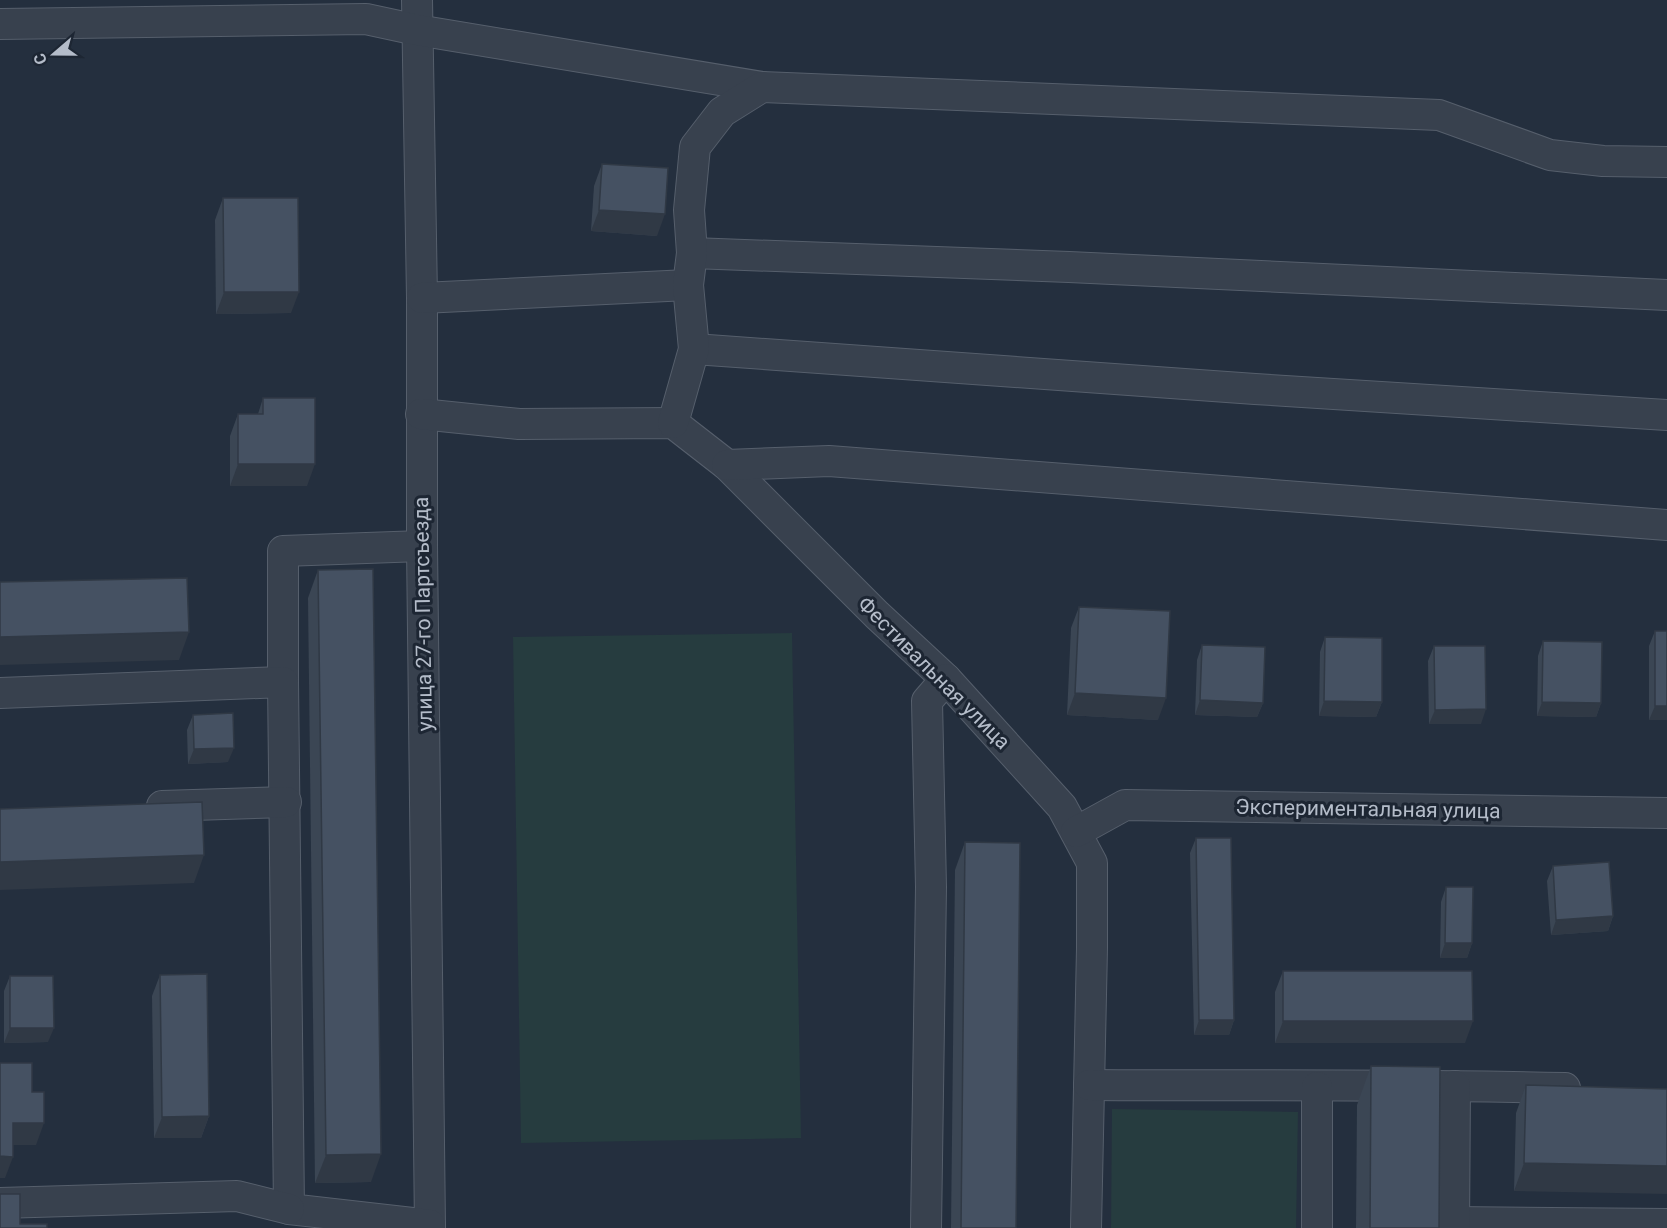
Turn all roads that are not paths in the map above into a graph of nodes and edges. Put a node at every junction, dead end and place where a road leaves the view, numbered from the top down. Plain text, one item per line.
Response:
1 (417, 0) edge
2 (0, 24) edge
3 (417, 30) junction
4 (762, 87) junction
5 (1667, 162) edge
6 (692, 253) junction
7 (688, 285) junction
8 (1667, 296) edge
9 (422, 298) junction
10 (694, 349) junction
11 (421, 414) junction
12 (1667, 415) edge
13 (673, 423) junction
14 (727, 465) junction
15 (1667, 525) edge
16 (422, 546) junction
17 (946, 679) junction
18 (283, 682) junction
19 (0, 693) edge
20 (286, 802) junction
21 (131, 807) edge
22 (1667, 813) edge
23 (1076, 832) junction
24 (1089, 1085) junction
25 (1455, 1086) junction
26 (1317, 1087) junction
27 (1596, 1089) edge
28 (0, 1203) edge
29 (289, 1209) junction
30 (1667, 1224) edge
31 (1454, 1225) edge
32 (430, 1226) edge
33 (926, 1228) edge
34 (1086, 1228) edge
35 (1317, 1228) edge

1 - 3 street, улица 27-го Партсъезда
2 - 3 street
3 - 4 street
3 - 9 street, улица 27-го Партсъезда
4 - 5 street
4 - 6 street
6 - 7 street
6 - 8 street
7 - 9 street
7 - 10 street
9 - 11 street, улица 27-го Партсъезда
10 - 12 street
10 - 13 street
11 - 13 street
11 - 16 street, улица 27-го Партсъезда
13 - 14 street, Фестивальная улица
14 - 15 street
14 - 17 street, Фестивальная улица
16 - 18 street
16 - 32 street, улица 27-го Партсъезда
17 - 23 street, Фестивальная улица
17 - 33 street
18 - 19 street
18 - 20 street
20 - 21 street
20 - 29 street
22 - 23 street, Экспериментальная улица
23 - 24 street, Фестивальная улица
24 - 26 street
24 - 34 street, Фестивальная улица
25 - 26 street
25 - 27 street
25 - 31 street
26 - 35 street
28 - 29 street
29 - 32 street
30 - 31 street

